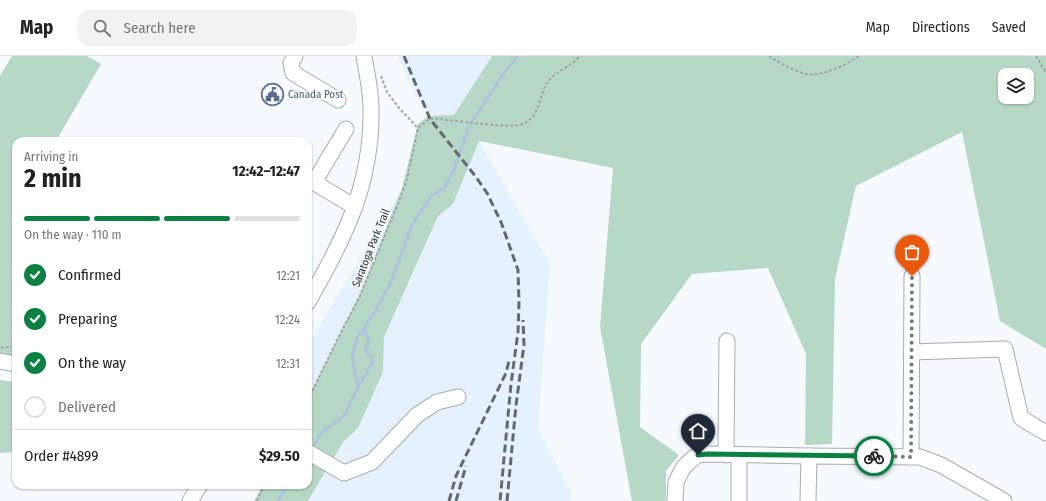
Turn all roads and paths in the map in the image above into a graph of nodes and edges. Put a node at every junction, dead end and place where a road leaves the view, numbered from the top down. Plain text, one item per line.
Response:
1 (295, 56) edge
2 (364, 56) edge
3 (580, 56) edge
4 (769, 56) edge
5 (859, 56) edge
6 (1036, 56) edge
7 (1046, 73) edge
8 (380, 74) dead end
9 (338, 100) dead end
10 (418, 128) junction
11 (346, 129) dead end
12 (354, 208) junction
13 (912, 276) dead end
14 (312, 295) edge
15 (727, 342) dead end
16 (12, 346) edge
17 (0, 348) edge
18 (911, 352) junction
19 (0, 362) edge
20 (12, 364) edge
21 (312, 392) edge
22 (458, 397) dead end
23 (1046, 433) edge
24 (312, 454) edge
25 (733, 455) junction
26 (809, 456) junction
27 (911, 457) junction
28 (198, 489) edge
29 (262, 489) edge
30 (190, 501) edge
31 (257, 501) edge
32 (675, 501) edge
33 (739, 501) edge
34 (808, 501) edge
35 (1004, 501) edge

1 - 9 street
2 - 12 street
3 - 10 path
4 - 5 path
6 - 7 path
8 - 10 path
10 - 21 path, Saratoga Park Trail
11 - 12 street
12 - 14 street
13 - 18 street
15 - 25 street
16 - 17 path
18 - 23 street
18 - 27 street
19 - 20 street
22 - 24 street
25 - 26 street
25 - 32 street
25 - 33 street
26 - 27 street
26 - 34 street
27 - 35 street
28 - 30 street
29 - 31 path

